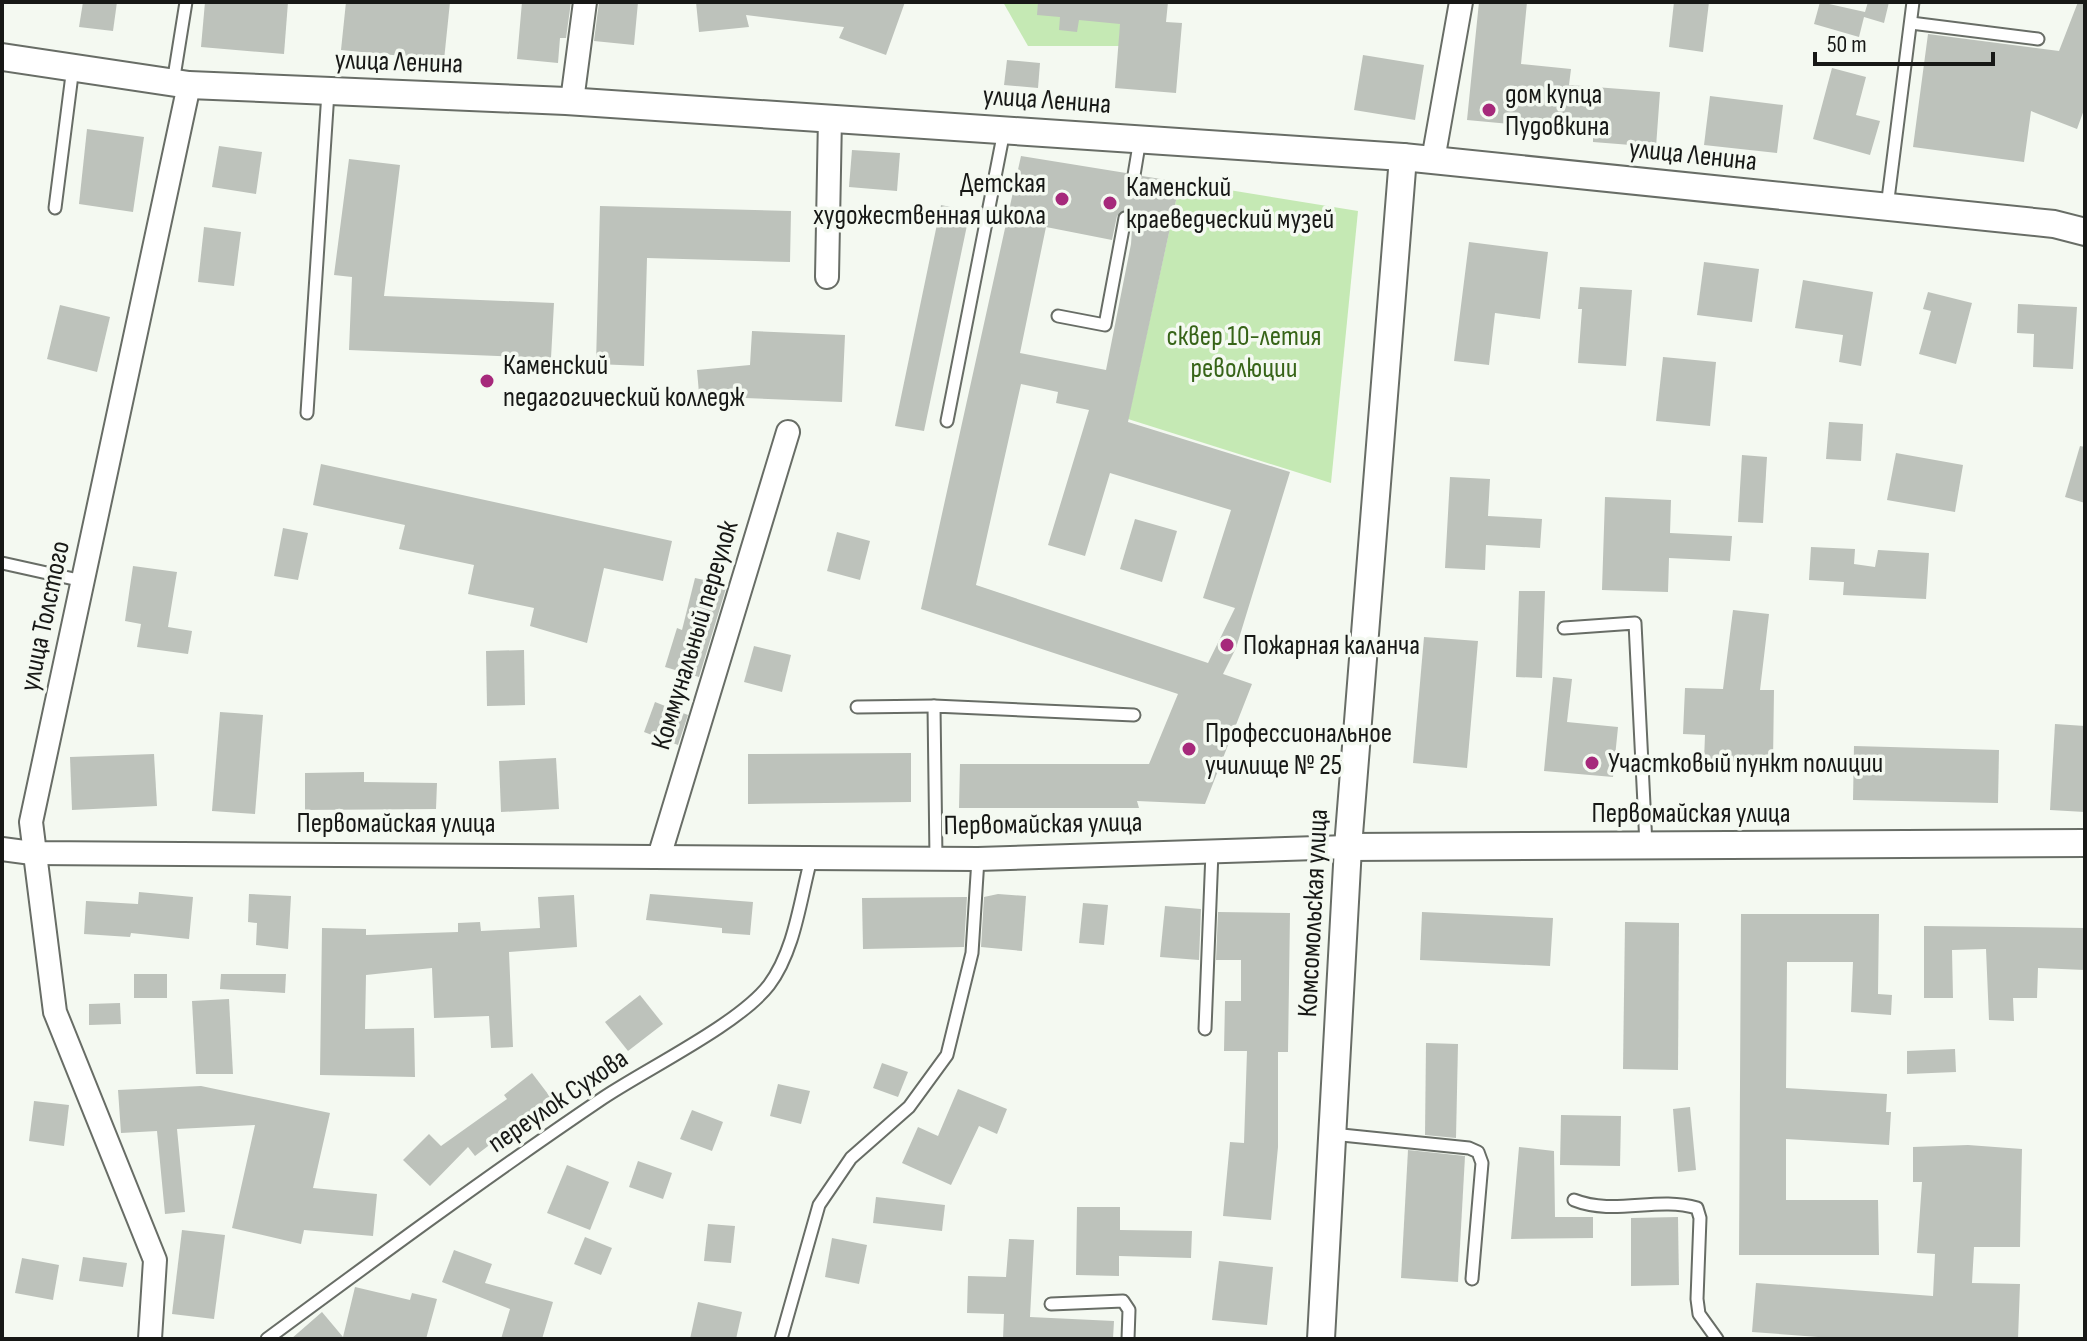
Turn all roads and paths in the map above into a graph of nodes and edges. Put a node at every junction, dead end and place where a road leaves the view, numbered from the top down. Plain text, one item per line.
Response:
1 (186, 2) edge
2 (585, 2) edge
3 (1461, 2) edge
4 (1913, 2) edge
5 (1911, 23) junction
6 (2038, 39) dead end
7 (2, 57) edge
8 (73, 67) junction
9 (181, 84) junction
10 (328, 91) junction
11 (572, 101) junction
12 (830, 117) junction
13 (1004, 129) junction
14 (1140, 139) junction
15 (1403, 157) junction
16 (1433, 160) junction
17 (1134, 175) dead end
18 (1887, 207) junction
19 (55, 208) dead end
20 (1125, 218) dead end
21 (2085, 232) edge
22 (827, 277) dead end
23 (1058, 316) dead end
24 (307, 413) dead end
25 (947, 421) dead end
26 (788, 432) dead end
27 (2, 563) edge
28 (83, 581) junction
29 (1564, 628) dead end
30 (934, 706) junction
31 (857, 707) dead end
32 (1134, 715) dead end
33 (2085, 843) edge
34 (1646, 845) junction
35 (1348, 847) junction
36 (2, 849) edge
37 (1212, 852) junction
38 (32, 853) junction
39 (659, 857) junction
40 (811, 859) junction
41 (936, 859) junction
42 (978, 859) junction
43 (1205, 1029) dead end
44 (1332, 1134) junction
45 (1574, 1200) dead end
46 (1472, 1279) dead end
47 (1051, 1304) dead end
48 (150, 1339) edge
49 (267, 1339) edge
50 (781, 1339) edge
51 (1128, 1339) edge
52 (1321, 1339) edge
53 (1717, 1339) edge

1 - 9 lane
2 - 11 street
3 - 16 street
4 - 5 lane
5 - 6 lane
5 - 18 lane
7 - 8 street, улица Ленина
8 - 9 street, улица Ленина
8 - 19 lane
9 - 10 street, улица Ленина
9 - 28 street, улица Толстого
10 - 11 street, улица Ленина
10 - 24 lane
11 - 12 street, улица Ленина
12 - 13 street, улица Ленина
12 - 22 street
13 - 14 street, улица Ленина
13 - 25 lane
14 - 15 street, улица Ленина
14 - 17 lane
15 - 16 street, улица Ленина
15 - 35 street, Комсомольская улица
16 - 18 street, улица Ленина
18 - 21 street, улица Ленина
20 - 23 lane
26 - 39 street, Коммунальный переулок
27 - 28 lane
28 - 38 street, улица Толстого
29 - 34 lane
30 - 31 lane
30 - 32 lane
30 - 41 lane
33 - 34 street, Первомайская улица
34 - 35 street, Первомайская улица
35 - 37 street, Первомайская улица
35 - 44 street, Комсомольская улица
36 - 38 street, Первомайская улица
37 - 42 street, Первомайская улица
37 - 43 lane
38 - 39 street, Первомайская улица
38 - 48 street, улица Толстого
39 - 40 street, Первомайская улица
40 - 41 street, Первомайская улица
40 - 49 lane, переулок Сухова
41 - 42 street, Первомайская улица
42 - 50 lane
44 - 46 lane
44 - 52 street, Комсомольская улица
45 - 53 lane
47 - 51 lane

